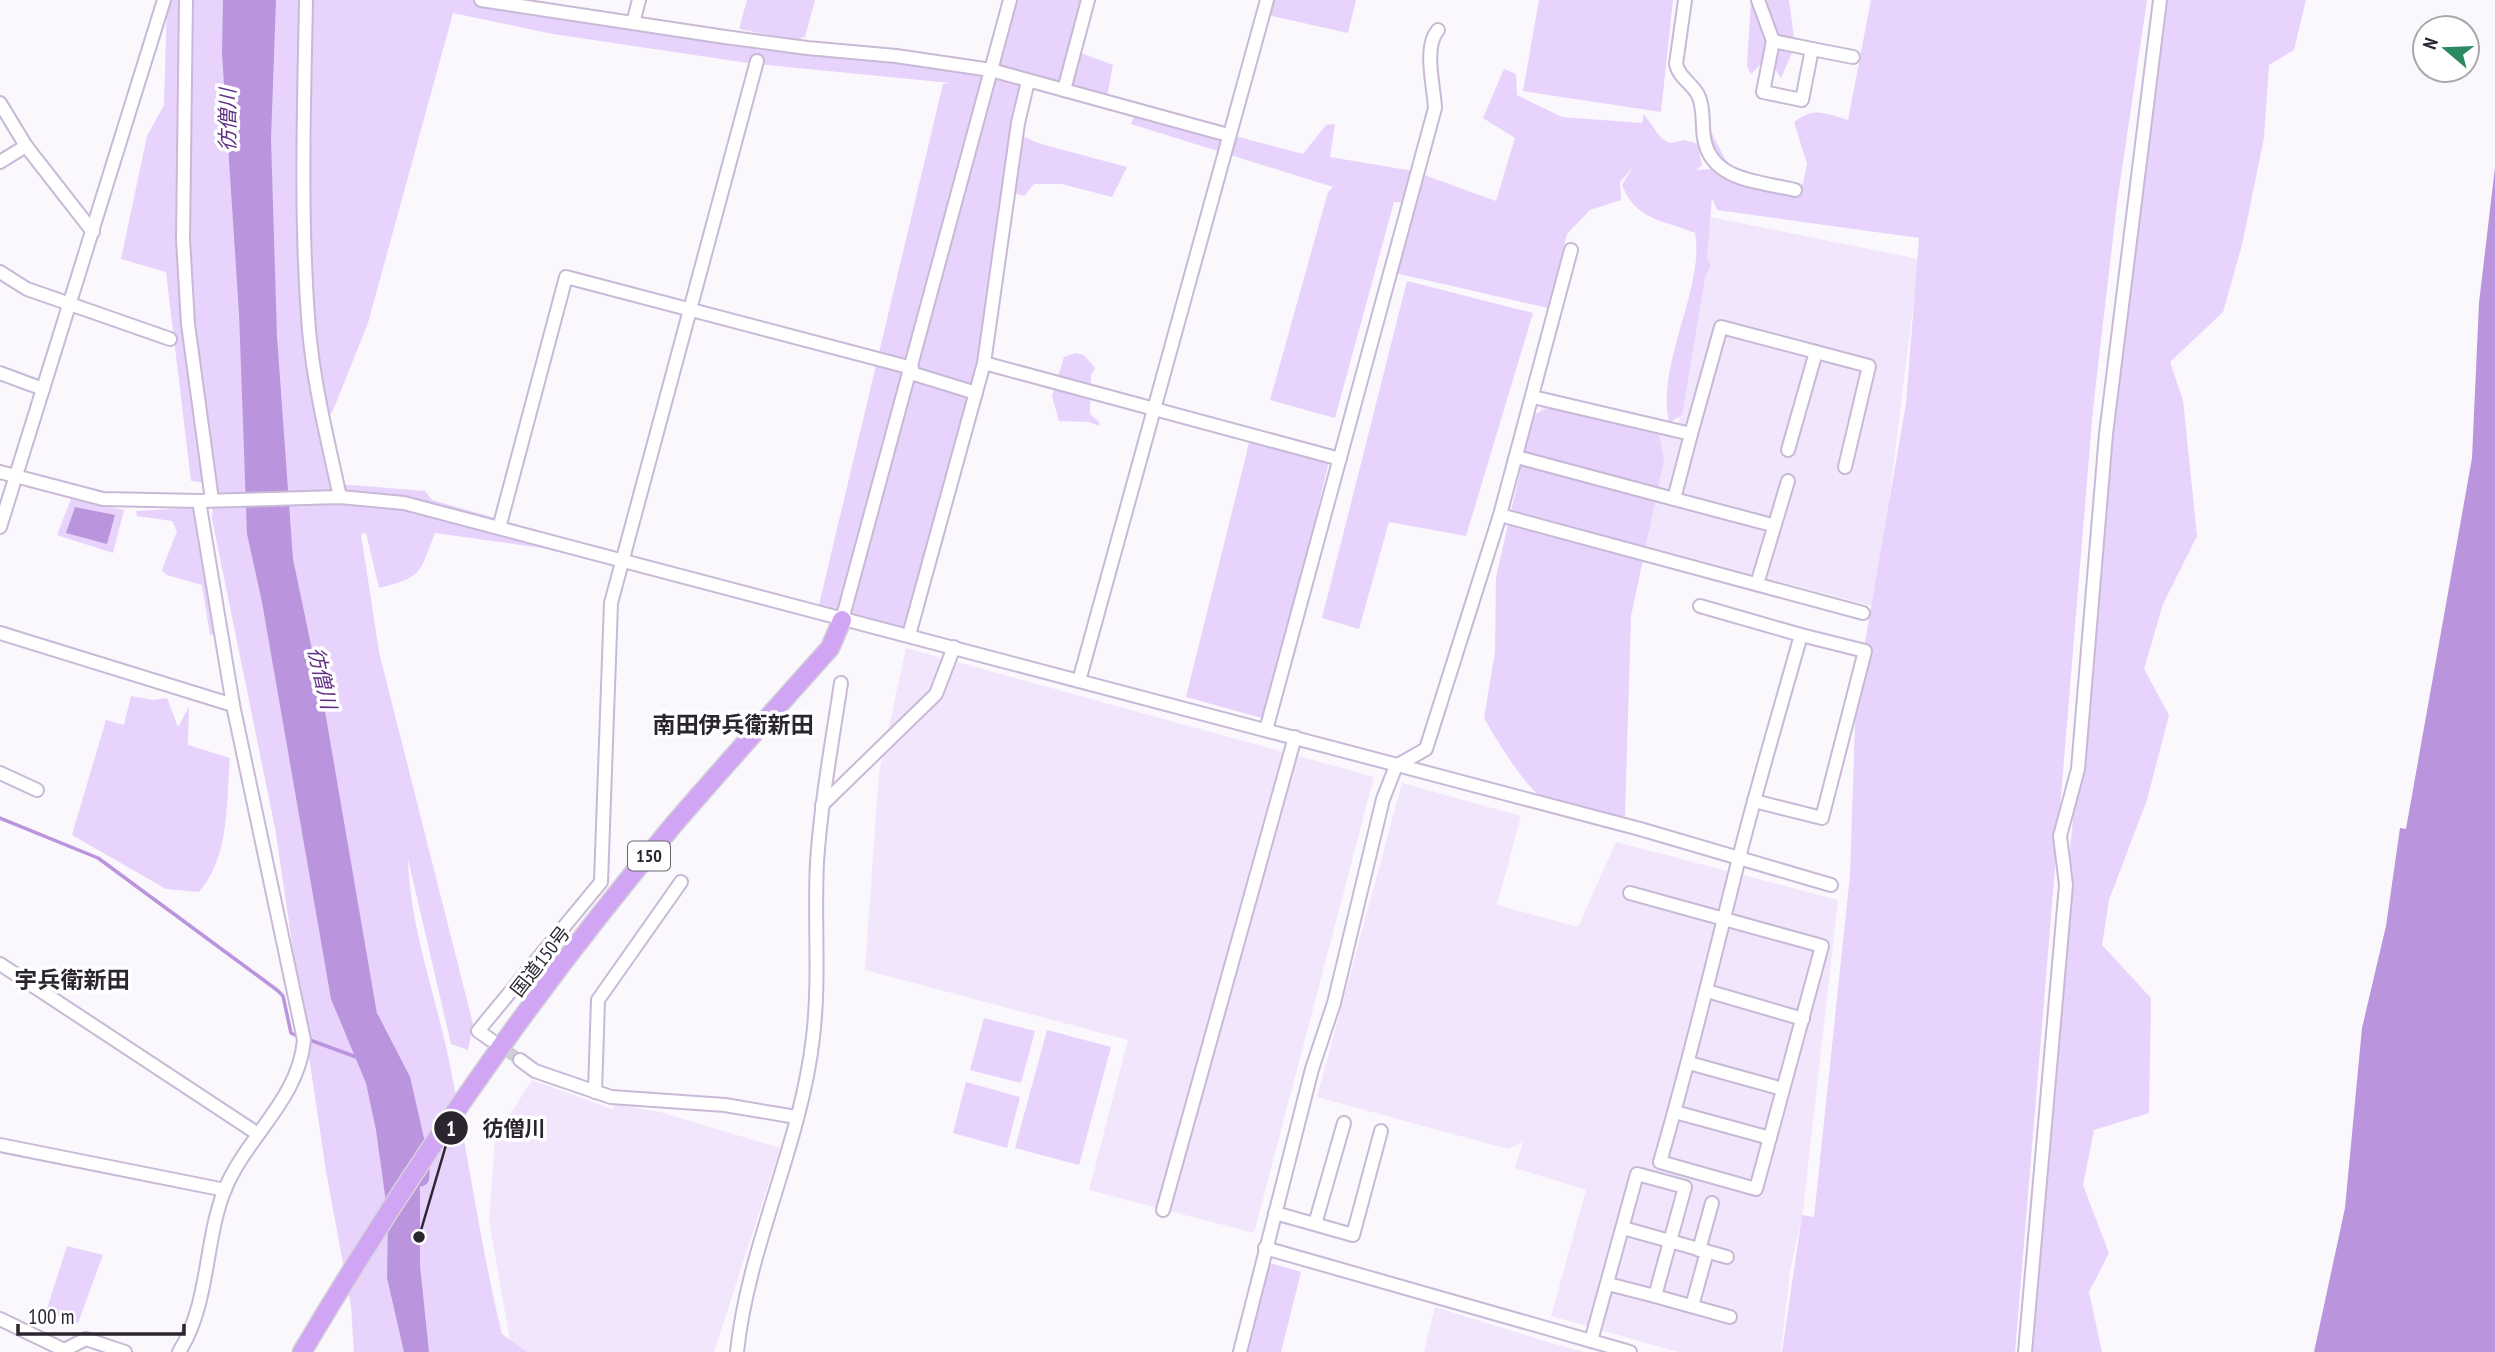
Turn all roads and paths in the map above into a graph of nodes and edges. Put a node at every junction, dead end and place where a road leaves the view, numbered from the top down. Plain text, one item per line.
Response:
1 (164, 0) edge
2 (186, 0) edge
3 (306, 0) edge
4 (481, 0) edge
5 (639, 0) edge
6 (1010, 0) edge
7 (1088, 0) edge
8 (1267, 0) edge
9 (1685, 0) edge
10 (1758, 0) edge
11 (2160, 0) edge
12 (496, 1) edge
13 (633, 23) junction
14 (1438, 30) dead end
15 (1773, 41) junction
16 (1812, 49) junction
17 (1853, 57) dead end
18 (757, 61) dead end
19 (991, 70) junction
20 (1028, 80) junction
21 (1064, 90) junction
22 (0, 103) edge
23 (1228, 135) junction
24 (26, 146) junction
25 (0, 162) edge
26 (1795, 190) dead end
27 (93, 232) junction
28 (1571, 250) dead end
29 (0, 272) edge
30 (69, 305) junction
31 (690, 310) junction
32 (170, 339) dead end
33 (1816, 352) junction
34 (984, 363) junction
35 (912, 371) junction
36 (0, 373) edge
37 (43, 389) junction
38 (976, 393) junction
39 (1534, 397) junction
40 (1154, 409) junction
41 (1690, 433) junction
42 (1788, 450) dead end
43 (1517, 457) junction
44 (1340, 459) junction
45 (1845, 467) dead end
46 (0, 472) edge
47 (16, 477) junction
48 (1788, 481) dead end
49 (340, 497) junction
50 (1674, 499) junction
51 (209, 500) junction
52 (1500, 515) junction
53 (1772, 526) junction
54 (0, 527) edge
55 (499, 528) junction
56 (621, 561) junction
57 (1757, 584) junction
58 (1700, 606) dead end
59 (1863, 613) dead end
60 (842, 620) junction
61 (0, 633) edge
62 (909, 635) junction
63 (1801, 635) junction
64 (954, 647) junction
65 (1079, 681) junction
66 (841, 683) dead end
67 (233, 705) junction
68 (1266, 730) junction
69 (1295, 737) junction
70 (1396, 766) junction
71 (0, 773) edge
72 (37, 790) dead end
73 (1754, 801) junction
74 (822, 806) junction
75 (1738, 859) junction
76 (681, 883) dead end
77 (1831, 885) dead end
78 (1630, 893) dead end
79 (1724, 917) junction
80 (0, 964) edge
81 (1707, 991) junction
82 (1803, 1019) junction
83 (491, 1040) dead end
84 (520, 1060) tunnel mouth
85 (1689, 1063) junction
86 (1783, 1089) junction
87 (595, 1092) junction
88 (1675, 1112) junction
89 (796, 1117) junction
90 (1344, 1123) dead end
91 (1381, 1131) dead end
92 (258, 1134) junction
93 (1770, 1138) junction
94 (0, 1144) edge
95 (225, 1190) junction
96 (1713, 1203) dead end
97 (1163, 1210) dead end
98 (1275, 1213) junction
99 (1315, 1224) junction
100 (1623, 1228) junction
101 (1670, 1241) junction
102 (1265, 1248) junction
103 (1703, 1251) junction
104 (1727, 1257) dead end
105 (1608, 1284) junction
106 (1655, 1296) junction
107 (1692, 1306) junction
108 (1730, 1317) dead end
109 (0, 1319) edge
110 (1591, 1341) junction
111 (63, 1351) edge
112 (125, 1352) edge
113 (179, 1352) edge
114 (302, 1352) edge
115 (737, 1352) edge
116 (1240, 1352) edge
117 (1630, 1352) edge
118 (2025, 1352) edge

1 - 27 street
2 - 51 street
3 - 49 street
4 - 12 street
5 - 13 street
6 - 19 street
7 - 21 street
8 - 23 street
9 - 26 street
10 - 15 street
11 - 118 street
12 - 13 street
13 - 19 street
14 - 44 street
15 - 16 street
15 - 16 street
16 - 17 street
18 - 31 street
19 - 20 street
19 - 35 street
20 - 21 street
20 - 34 street
21 - 23 street
22 - 24 street
23 - 40 street
24 - 25 street
24 - 27 street
27 - 30 street
28 - 39 street
29 - 30 street
30 - 32 street
30 - 37 street
31 - 35 street
31 - 55 street
31 - 56 street
33 - 41 street
33 - 42 street
33 - 45 street
34 - 38 street
34 - 40 street
35 - 38 street
35 - 60 street
36 - 37 street
37 - 47 street
38 - 62 street
39 - 41 street
39 - 43 street
40 - 44 street
40 - 65 street
41 - 50 street
43 - 50 street
43 - 52 street
44 - 68 street
46 - 47 street
47 - 51 street
47 - 54 street
48 - 53 street
49 - 51 street
49 - 55 street
50 - 53 street
51 - 67 street
52 - 57 street
52 - 70 street
53 - 57 street
55 - 56 street
56 - 60 street
56 - 83 street
57 - 59 street
58 - 63 street
60 - 62 street
60 - 114 highway, 国道150号 / 150
61 - 67 street
62 - 64 street
63 - 73 street
63 - 73 street
64 - 65 street
64 - 74 street
65 - 68 street
66 - 74 street
67 - 92 street
68 - 69 street
69 - 70 street
69 - 97 street
70 - 75 street
70 - 98 street
71 - 72 street
73 - 75 street
74 - 89 street
75 - 77 street
75 - 79 street
76 - 87 street
78 - 79 street
79 - 81 street
79 - 82 street
80 - 92 street
81 - 82 street
81 - 85 street
82 - 86 street
84 - 87 street
85 - 86 street
85 - 88 street
86 - 93 street
87 - 89 street
88 - 93 street
88 - 93 street
89 - 115 street
90 - 99 street
91 - 99 street
92 - 95 street
94 - 95 street
95 - 113 street
96 - 103 street
98 - 99 street
98 - 102 street
100 - 101 street
100 - 101 street
100 - 105 street
101 - 103 street
101 - 106 street
102 - 110 street
102 - 116 street
103 - 104 street
103 - 107 street
105 - 106 street
105 - 110 street
106 - 107 street
107 - 108 street
109 - 111 street
110 - 117 street
111 - 112 street

